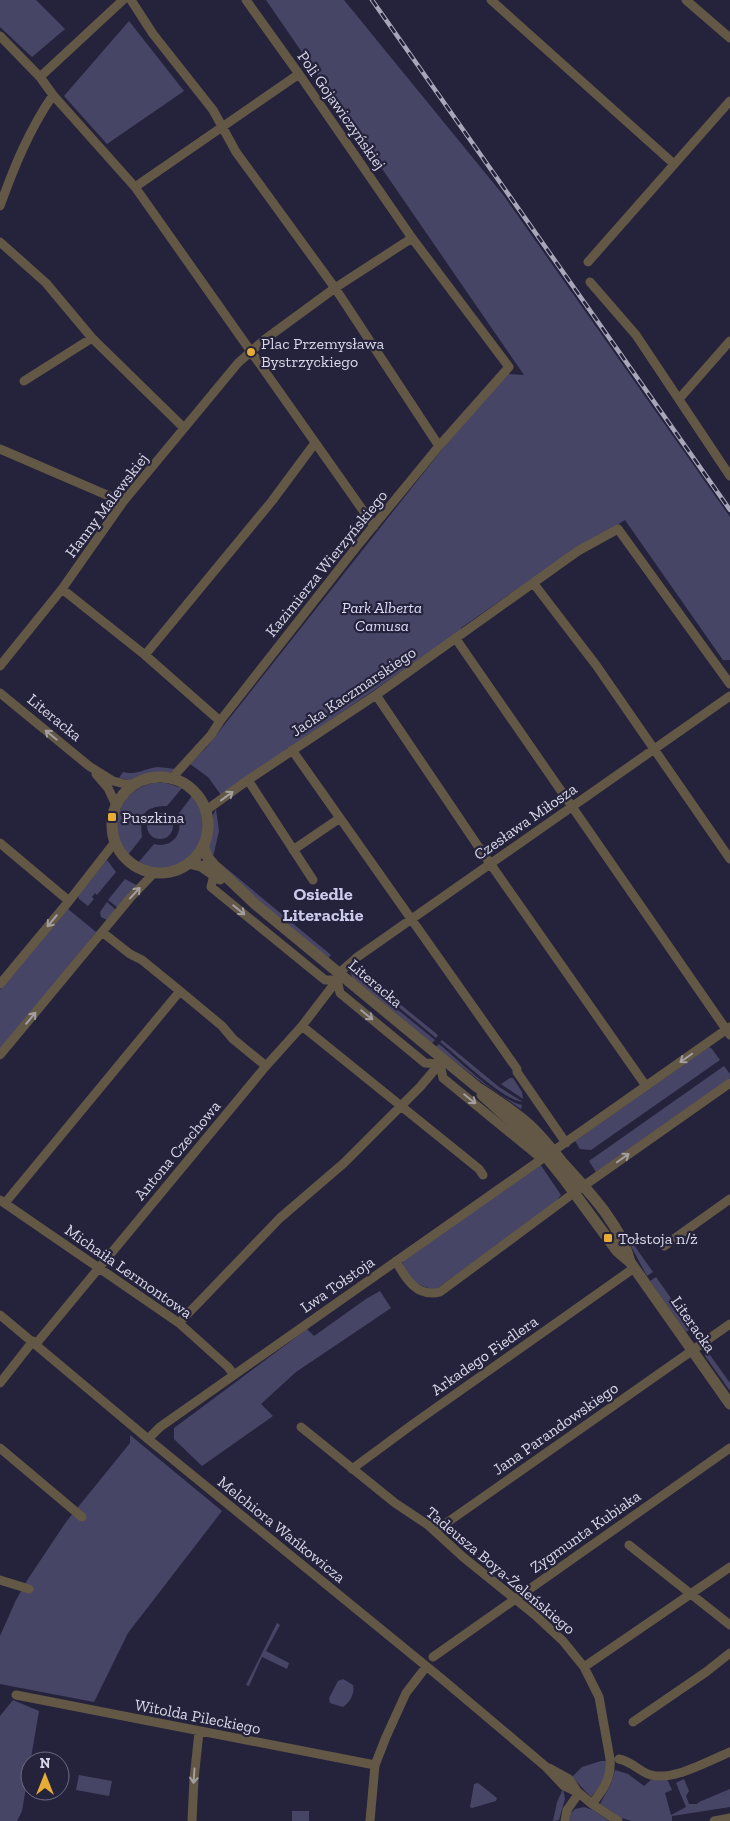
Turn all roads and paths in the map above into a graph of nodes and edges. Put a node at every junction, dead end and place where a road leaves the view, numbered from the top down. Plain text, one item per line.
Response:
1 (123, 0) edge
2 (131, 0) edge
3 (246, 0) edge
4 (491, 0) edge
5 (686, 0) edge
6 (0, 36) edge
7 (730, 38) edge
8 (300, 74) junction
9 (40, 77) junction
10 (53, 95) junction
11 (730, 101) edge
12 (223, 128) junction
13 (674, 164) junction
14 (135, 188) junction
15 (0, 206) edge
16 (412, 238) junction
17 (0, 242) edge
18 (588, 262) dead end
19 (590, 282) dead end
20 (336, 288) junction
21 (92, 338) junction
22 (730, 341) edge
23 (250, 351) junction
24 (509, 367) joint
25 (24, 381) dead end
26 (679, 399) junction
27 (184, 428) junction
28 (315, 443) junction
29 (439, 446) junction
30 (0, 450) edge
31 (730, 476) edge
32 (123, 502) junction
33 (374, 526) junction
34 (534, 584) junction
35 (62, 589) junction
36 (456, 639) junction
37 (145, 655) junction
38 (0, 666) edge
39 (730, 684) edge
40 (0, 693) edge
41 (376, 695) junction
42 (730, 696) edge
43 (220, 721) junction
44 (292, 750) junction
45 (653, 750) junction
46 (89, 766) junction
47 (171, 779) junction
48 (248, 780) junction
49 (136, 784) junction
50 (116, 805) junction
51 (572, 806) junction
52 (205, 811) junction
53 (340, 818) junction
54 (115, 842) junction
55 (0, 843) edge
56 (203, 846) junction
57 (293, 850) junction
58 (730, 859) edge
59 (189, 864) junction
60 (490, 864) junction
61 (154, 873) junction
62 (214, 875) junction
63 (313, 880) dead end
64 (69, 901) junction
65 (255, 904) junction
66 (411, 919) junction
67 (102, 932) junction
68 (339, 976) junction
69 (0, 984) edge
70 (180, 991) junction
71 (302, 1026) junction
72 (729, 1031) edge
73 (0, 1055) edge
74 (441, 1062) junction
75 (266, 1066) junction
76 (730, 1083) edge
77 (646, 1086) junction
78 (400, 1106) junction
79 (566, 1143) junction
80 (547, 1155) junction
81 (483, 1175) dead end
82 (579, 1189) junction
83 (730, 1199) edge
84 (2, 1202) edge
85 (664, 1246) dead end
86 (396, 1260) junction
87 (632, 1265) junction
88 (100, 1268) junction
89 (0, 1315) edge
90 (179, 1323) junction
91 (730, 1324) edge
92 (34, 1343) junction
93 (692, 1350) junction
94 (234, 1375) junction
95 (0, 1383) edge
96 (730, 1404) edge
97 (301, 1427) dead end
98 (148, 1439) junction
99 (0, 1448) edge
100 (730, 1448) edge
101 (352, 1468) junction
102 (82, 1517) dead end
103 (435, 1531) junction
104 (629, 1545) dead end
105 (730, 1567) edge
106 (0, 1580) edge
107 (29, 1589) dead end
108 (691, 1595) junction
109 (514, 1598) junction
110 (730, 1625) edge
111 (730, 1653) edge
112 (433, 1657) dead end
113 (426, 1667) junction
114 (584, 1667) junction
115 (16, 1695) dead end
116 (633, 1722) dead end
117 (199, 1732) junction
118 (730, 1752) edge
119 (619, 1759) dead end
120 (376, 1765) junction
121 (579, 1793) junction
122 (592, 1804) junction
123 (730, 1818) edge
124 (192, 1821) edge
125 (370, 1821) edge
126 (565, 1821) edge
127 (618, 1821) edge
128 (714, 1821) edge

1 - 9 street
2 - 12 street
3 - 8 street, Poli Gojawiczyńskiej
4 - 13 street
5 - 7 street
6 - 9 street
8 - 12 street
8 - 16 street, Poli Gojawiczyńskiej
9 - 10 street
10 - 14 street
10 - 15 street
11 - 13 street
12 - 14 street
12 - 20 street
13 - 18 street
14 - 23 street
16 - 20 street
16 - 24 street, Poli Gojawiczyńskiej
17 - 21 street
19 - 26 street
20 - 23 street, Hanny Malewskiej
20 - 29 street
21 - 25 street
21 - 27 street
22 - 26 street
23 - 27 street, Hanny Malewskiej
23 - 28 street
24 - 29 street, Kazimierza Wierzyńskiego
26 - 31 street
27 - 32 street, Hanny Malewskiej
28 - 33 street
28 - 37 street
29 - 33 street, Kazimierza Wierzyńskiego
30 - 32 street
32 - 35 street, Hanny Malewskiej
33 - 43 street, Kazimierza Wierzyńskiego
34 - 36 street, Jacka Kaczmarskiego
34 - 39 street, Jacka Kaczmarskiego
34 - 45 street
35 - 37 street
35 - 38 street, Hanny Malewskiej
36 - 41 street, Jacka Kaczmarskiego
36 - 51 street
37 - 43 street
46 -> 40 street, Literacka
41 - 44 street, Jacka Kaczmarskiego
41 - 60 street
42 - 45 street, Czesława Miłosza
43 - 47 street, Kazimierza Wierzyńskiego
44 - 48 street, Jacka Kaczmarskiego
44 - 53 street
45 - 51 street, Czesława Miłosza
45 - 58 street
46 - 49 street, Literacka
46 - 50 street, Literacka
47 - 49 street
47 - 52 street
52 -> 48 street, Jacka Kaczmarskiego
48 - 57 street
49 - 50 street
50 - 54 street
51 - 60 street, Czesława Miłosza
51 - 72 street
52 - 56 street
53 - 57 street
53 - 66 street
54 - 61 street
54 - 64 street
55 - 64 street
56 - 59 street
56 - 65 street, Literacka
57 - 63 street
59 - 61 street
59 - 62 street, Literacka
60 - 66 street, Czesława Miłosza
60 - 77 street
67 -> 61 street
62 - 65 street, Literacka
62 -> 68 street
64 -> 69 street
65 - 68 street, Literacka
66 - 68 street, Czesława Miłosza
66 - 79 street
67 - 70 street
73 -> 67 street
68 - 71 street, Antona Czechowa
68 - 74 street, Literacka
70 - 75 street
70 - 84 street
71 - 75 street, Antona Czechowa
71 - 78 street
72 -> 77 street, Lwa Tołstoja
74 - 78 street
74 - 80 street, Literacka
74 -> 80 street
75 - 88 street, Antona Czechowa
82 -> 76 street
77 - 79 street, Lwa Tołstoja
78 - 81 street
78 - 90 street
79 - 80 street, Lwa Tołstoja
80 - 82 street, Literacka
80 - 86 street, Lwa Tołstoja
82 - 86 street
82 - 87 street, Literacka
83 - 85 street
84 - 88 street, Michaiła Lermontowa
86 - 94 street, Lwa Tołstoja
87 - 93 street, Literacka
87 - 101 street, Arkadego Fiedlera
88 - 90 street, Michaiła Lermontowa
88 - 92 street, Antona Czechowa
89 - 92 street, Melchiora Wańkowicza
90 - 94 street, Michaiła Lermontowa
91 - 93 street, Jana Parandowskiego
92 - 95 street, Antona Czechowa
92 - 98 street, Melchiora Wańkowicza
93 - 96 street, Literacka
93 - 103 street, Jana Parandowskiego
94 - 98 street, Lwa Tołstoja
97 - 101 street, Tadeusza Boya-Żeleńskiego
98 - 113 street, Melchiora Wańkowicza
99 - 102 street
100 - 109 street, Zygmunta Kubiaka
101 - 103 street, Tadeusza Boya-Żeleńskiego
103 - 109 street, Tadeusza Boya-Żeleńskiego
104 - 108 street
105 - 108 street
106 - 107 street
108 - 110 street
108 - 114 street
109 - 112 street, Zygmunta Kubiaka
109 - 114 street, Tadeusza Boya-Żeleńskiego
111 - 116 street
113 - 120 street
113 - 121 street, Melchiora Wańkowicza
114 - 122 street, Tadeusza Boya-Żeleńskiego
115 - 117 street, Witolda Pileckiego
117 - 120 street, Witolda Pileckiego
117 -> 124 street
118 - 119 street
120 - 125 street
121 - 122 street, Melchiora Wańkowicza
121 - 126 street
122 - 127 street, Melchiora Wańkowicza
123 - 128 street

